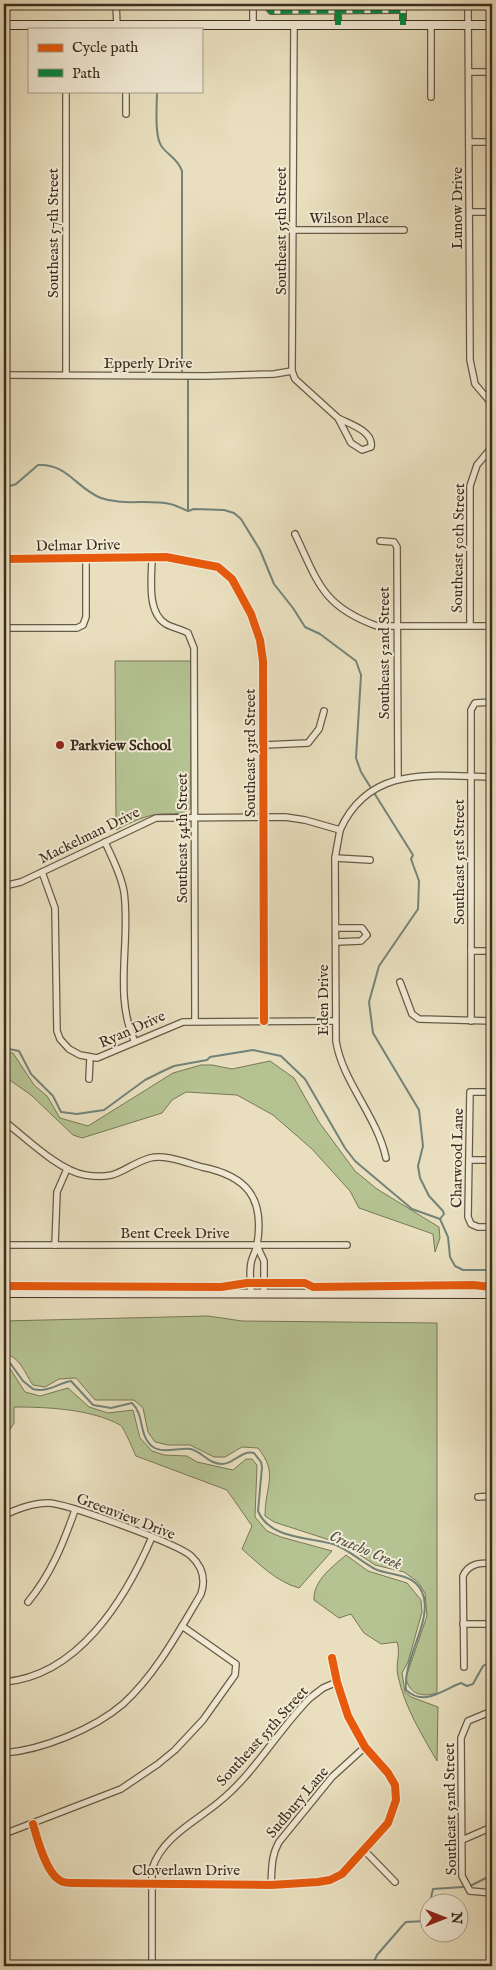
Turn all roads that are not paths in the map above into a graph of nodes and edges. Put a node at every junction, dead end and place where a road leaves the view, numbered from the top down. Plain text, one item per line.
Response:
1 (116, 4) edge
2 (253, 4) edge
3 (266, 4) edge
4 (468, 4) edge
5 (338, 7) edge
6 (403, 7) edge
7 (4, 25) edge
8 (253, 25) junction
9 (294, 25) junction
10 (338, 25) junction
11 (403, 25) junction
12 (431, 25) junction
13 (468, 25) junction
14 (492, 25) edge
15 (114, 26) edge
16 (66, 27) edge
17 (469, 72) junction
18 (492, 72) edge
19 (66, 92) edge
20 (126, 92) edge
21 (431, 97) dead end
22 (126, 114) dead end
23 (470, 142) junction
24 (492, 142) edge
25 (470, 212) junction
26 (492, 212) edge
27 (294, 230) junction
28 (404, 230) dead end
29 (292, 371) junction
30 (4, 375) edge
31 (66, 375) junction
32 (492, 404) edge
33 (338, 418) junction
34 (492, 447) edge
35 (295, 534) dead end
36 (380, 541) dead end
37 (152, 557) junction
38 (4, 559) edge
39 (86, 559) junction
40 (397, 626) junction
41 (470, 626) junction
42 (492, 626) edge
43 (4, 628) edge
44 (492, 702) edge
45 (324, 711) dead end
46 (264, 745) junction
47 (471, 776) junction
48 (492, 776) edge
49 (398, 779) junction
50 (194, 817) junction
51 (264, 817) junction
52 (340, 830) junction
53 (105, 842) junction
54 (336, 858) junction
55 (370, 860) dead end
56 (42, 872) junction
57 (4, 886) edge
58 (336, 928) junction
59 (336, 942) junction
60 (471, 951) junction
61 (492, 951) edge
62 (400, 982) dead end
63 (195, 1020) junction
64 (264, 1020) junction
65 (334, 1020) junction
66 (471, 1021) junction
67 (492, 1021) edge
68 (135, 1042) junction
69 (90, 1058) junction
70 (89, 1079) dead end
71 (492, 1092) edge
72 (4, 1121) edge
73 (386, 1158) dead end
74 (470, 1160) junction
75 (492, 1160) edge
76 (67, 1169) junction
77 (492, 1227) edge
78 (4, 1245) edge
79 (55, 1245) junction
80 (347, 1245) dead end
81 (257, 1246) junction
82 (4, 1293) edge
83 (251, 1294) junction
84 (264, 1294) junction
85 (492, 1294) edge
86 (478, 1496) dead end
87 (492, 1496) edge
88 (75, 1510) junction
89 (4, 1516) edge
90 (152, 1537) junction
91 (492, 1564) edge
92 (28, 1602) dead end
93 (463, 1624) junction
94 (492, 1624) edge
95 (182, 1626) junction
96 (332, 1658) dead end
97 (464, 1667) dead end
98 (4, 1682) edge
99 (337, 1682) junction
100 (492, 1711) edge
101 (366, 1747) junction
102 (4, 1753) edge
103 (32, 1824) junction
104 (492, 1827) edge
105 (4, 1834) edge
106 (462, 1840) junction
107 (364, 1850) junction
108 (395, 1882) dead end
109 (152, 1883) junction
110 (271, 1885) junction
111 (492, 1893) edge
112 (152, 1966) edge

1 - 15 street
2 - 8 street
3 - 5 street
4 - 13 street, Lunow Drive
5 - 6 street
5 - 10 street
6 - 11 street
7 - 16 main road
8 - 9 main road
8 - 15 main road
9 - 10 main road
9 - 27 street, Southeast 55th Street
10 - 11 main road
11 - 12 main road
12 - 13 main road
12 - 21 street
13 - 14 main road
13 - 17 street, Lunow Drive
15 - 16 main road
17 - 18 street
17 - 23 street, Lunow Drive
19 - 31 street, Southeast 57th Street
20 - 22 street
23 - 24 street
23 - 25 street, Lunow Drive
25 - 26 street
25 - 32 street, Lunow Drive
27 - 28 street, Wilson Place
27 - 29 street, Southeast 55th Street
29 - 31 street, Epperly Drive
29 - 33 street
30 - 31 street, Epperly Drive
33 - 33 street
34 - 41 street, Southeast 50th Street
35 - 40 street
36 - 40 street, Southeast 52nd Street
37 - 39 street, Delmar Drive
37 - 46 street, Southeast 53rd Street
37 - 50 street, Southeast 54th Street
38 - 39 street, Delmar Drive
39 - 43 street
40 - 41 street
40 - 49 street, Southeast 52nd Street
41 - 42 street
44 - 47 street, Southeast 51st Street
45 - 46 street
46 - 51 street, Southeast 53rd Street
47 - 48 street
47 - 49 street
47 - 60 street, Southeast 51st Street
49 - 52 street
50 - 51 street, Mackelman Drive
50 - 53 street, Mackelman Drive
50 - 63 street, Southeast 54th Street
51 - 52 street, Mackelman Drive
51 - 64 street, Southeast 53rd Street
52 - 54 street, Eden Drive
53 - 56 street, Mackelman Drive
53 - 68 street
54 - 55 street
54 - 58 street, Eden Drive
56 - 57 street, Mackelman Drive
56 - 69 street
58 - 59 street, Eden Drive
58 - 59 street
59 - 65 street, Eden Drive
60 - 61 street
60 - 66 street, Southeast 51st Street
62 - 66 street
63 - 64 street, Ryan Drive
63 - 68 street, Ryan Drive
64 - 65 street, Ryan Drive
65 - 73 street, Eden Drive
66 - 67 street
68 - 69 street, Ryan Drive
69 - 70 street
71 - 74 street, Charwood Lane
72 - 76 street
74 - 75 street
74 - 77 street, Charwood Lane
76 - 79 street
76 - 81 street
78 - 79 street, Bent Creek Drive
79 - 81 street, Bent Creek Drive
80 - 81 street, Bent Creek Drive
81 - 83 street
81 - 84 street
82 - 83 main road
83 - 84 main road
84 - 85 main road
86 - 87 street
88 - 89 street, Greenview Drive
88 - 90 street, Greenview Drive
88 - 92 street
90 - 95 street, Greenview Drive
90 - 98 street
91 - 93 street
93 - 94 street
93 - 97 street
95 - 102 street, Greenview Drive
95 - 103 street
96 - 99 street
99 - 101 street
99 - 109 street, Southeast 55th Street
100 - 106 street, Southeast 52nd Street
101 - 107 street
101 - 110 street, Sudbury Lane
103 - 105 street
103 - 109 street, Cloverlawn Drive
104 - 106 street
106 - 111 street, Southeast 52nd Street
107 - 108 street
107 - 110 street, Cloverlawn Drive
109 - 110 street, Cloverlawn Drive
109 - 112 street, Southeast 55th Street

